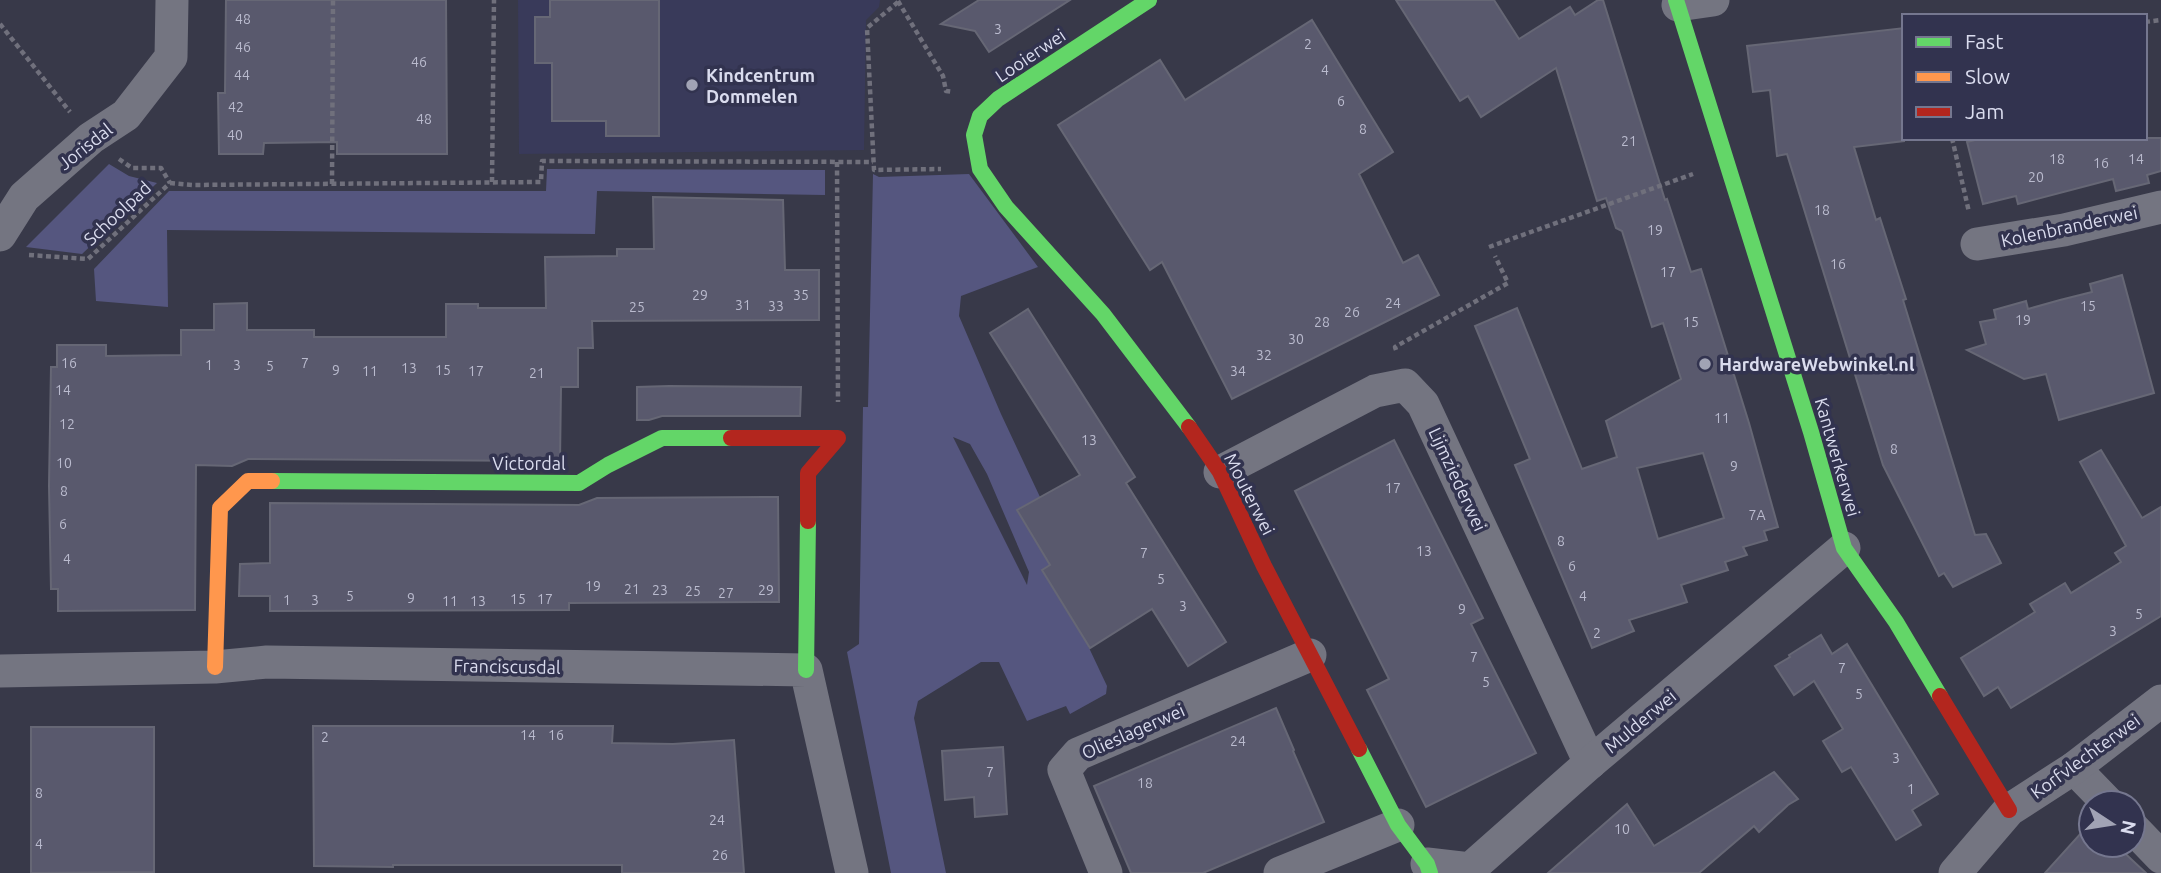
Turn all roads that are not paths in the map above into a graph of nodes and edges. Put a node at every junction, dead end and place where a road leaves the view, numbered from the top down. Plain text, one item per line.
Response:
1 (172, 0) edge
2 (1149, 0) edge
3 (1713, 0) edge
4 (1677, 2) edge
5 (980, 169) joint
6 (2161, 207) edge
7 (1977, 244) road end
8 (11, 245) edge
9 (1220, 472) junction
10 (1844, 548) junction
11 (1310, 654) junction
12 (215, 667) junction
13 (806, 670) junction
14 (0, 671) edge
15 (2161, 701) edge
16 (1590, 763) junction
17 (2074, 768) junction
18 (2094, 789) edge
19 (2009, 810) junction
20 (1398, 825) junction
21 (2147, 842) edge
22 (2161, 857) edge
23 (1429, 869) edge
24 (852, 873) edge
25 (1106, 873) edge
26 (1280, 873) edge
27 (1955, 873) edge

1 - 8 street, Jorisdal
2 - 5 street, Looierwei
3 - 4 street
4 - 10 street, Kantwerkerwei
5 - 9 street, Mouterwei
6 - 7 street, Kolenbranderwei
9 - 11 street, Mouterwei
9 - 16 street, Lijmziederwei
10 - 16 street, Mulderwei
10 - 19 street, Kantwerkerwei
11 - 20 street, Mouterwei
11 - 25 street, Olieslagerwei
12 - 13 street, Franciscusdal
12 - 13 street, Victordal
12 - 14 street, Franciscusdal
13 - 24 street
15 - 17 street, Korfvlechterwei
16 - 23 street, Mulderwei
17 - 18 street
17 - 19 street, Korfvlechterwei
19 - 27 street, Korfvlechterwei
20 - 23 street, Mouterwei
20 - 26 street
21 - 22 street

